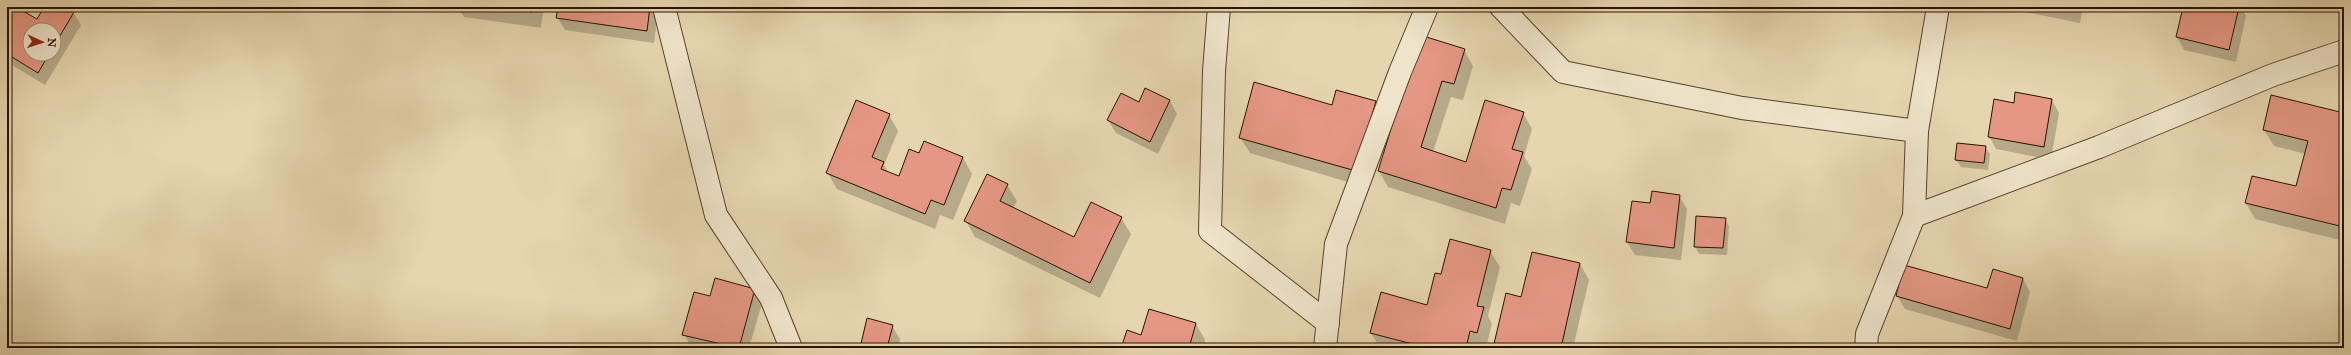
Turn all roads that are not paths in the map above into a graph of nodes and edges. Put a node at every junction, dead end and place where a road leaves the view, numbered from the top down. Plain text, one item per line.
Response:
1 (664, 7) edge
2 (1219, 7) edge
3 (1427, 7) edge
4 (1500, 7) edge
5 (1938, 7) edge
6 (2344, 51) edge
7 (1917, 131) junction
8 (1914, 216) junction
9 (1328, 323) junction
10 (791, 348) edge
11 (1324, 348) edge
12 (1866, 348) edge

1 - 10 street
2 - 9 street
3 - 9 street
4 - 7 street
5 - 7 street
6 - 8 street
7 - 8 street
8 - 12 street
9 - 11 street

